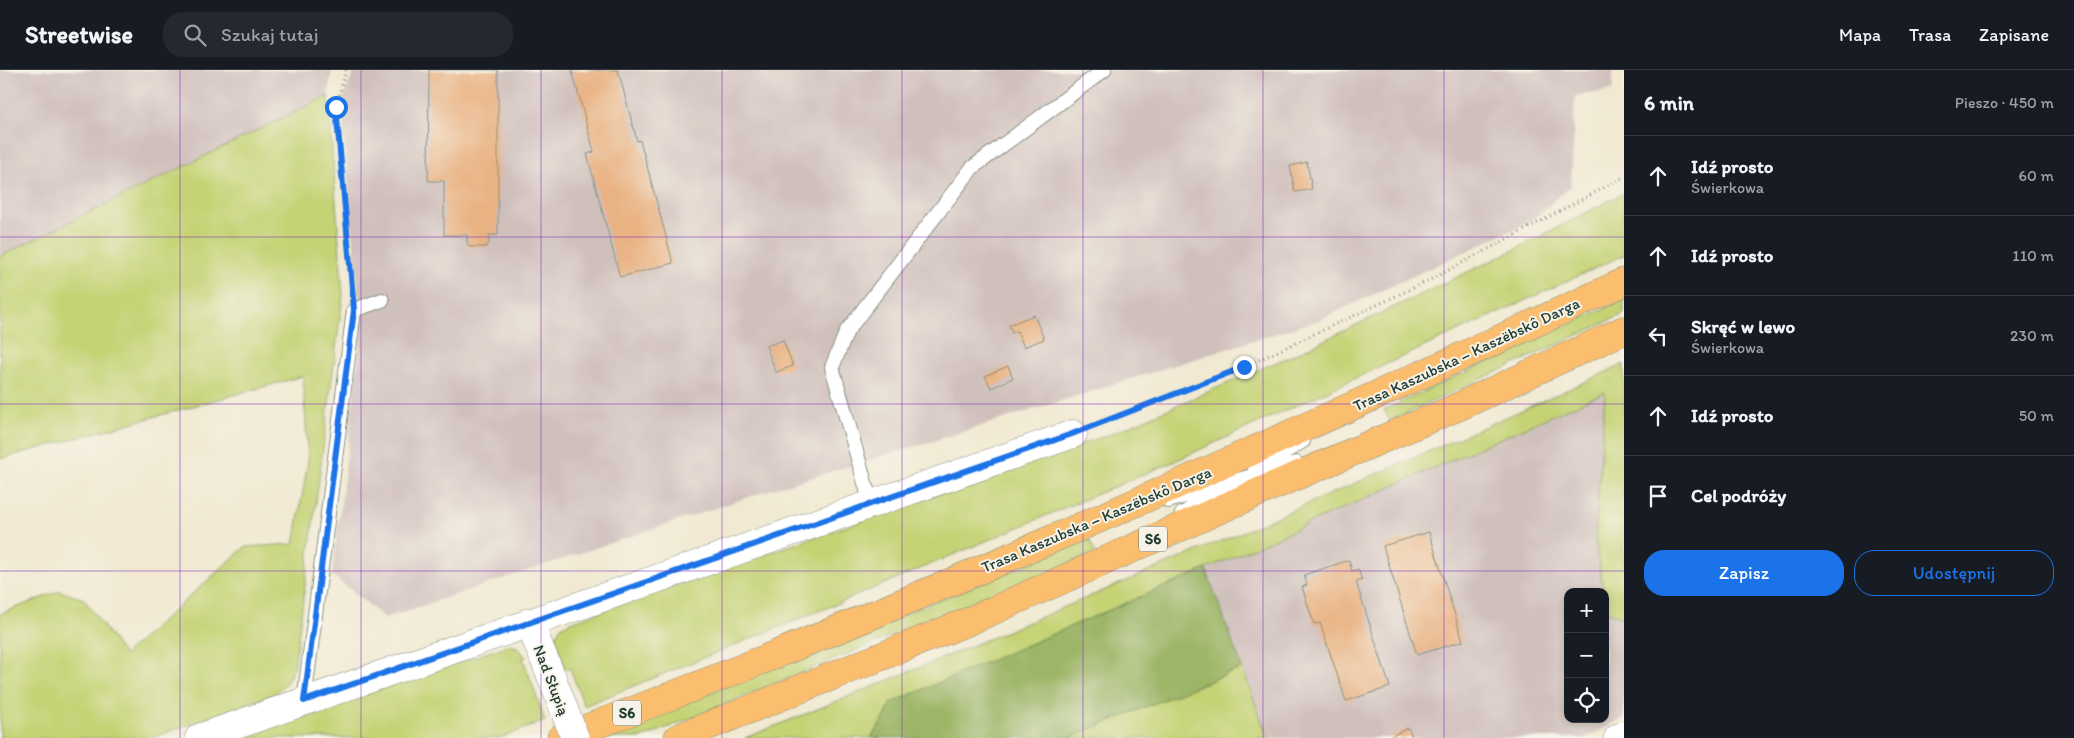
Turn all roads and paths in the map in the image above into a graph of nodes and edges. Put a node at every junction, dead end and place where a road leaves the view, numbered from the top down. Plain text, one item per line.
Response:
1 (346, 70) edge
2 (1104, 70) edge
3 (1624, 177) edge
4 (1624, 282) edge
5 (382, 300) dead end
6 (354, 310) junction
7 (1624, 330) edge
8 (1377, 396) junction
9 (1072, 434) joint
10 (1396, 434) junction
11 (1237, 480) junction
12 (871, 504) junction
13 (1081, 526) junction
14 (1098, 564) junction
15 (529, 622) junction
16 (304, 701) junction
17 (1624, 735) edge
18 (199, 738) edge
19 (561, 738) edge
20 (575, 738) edge
21 (678, 738) edge
22 (1618, 738) edge

1 - 6 path
2 - 12 lane
3 - 9 path
4 - 8 highway, Trasa Kaszubska – Kaszëbskô Darga / S6
5 - 6 lane
6 - 16 lane
7 - 10 highway, S6
8 - 11 lane
8 - 13 highway, Trasa Kaszubska – Kaszëbskô Darga / S6
9 - 12 street
10 - 11 lane
10 - 14 highway, S6
11 - 13 lane
11 - 14 lane
12 - 15 street
13 - 19 highway, Trasa Kaszubska – Kaszëbskô Darga / S6
14 - 21 highway, S6
15 - 16 street
15 - 20 street, Nad Słupią, bridge
16 - 18 street
17 - 22 street

